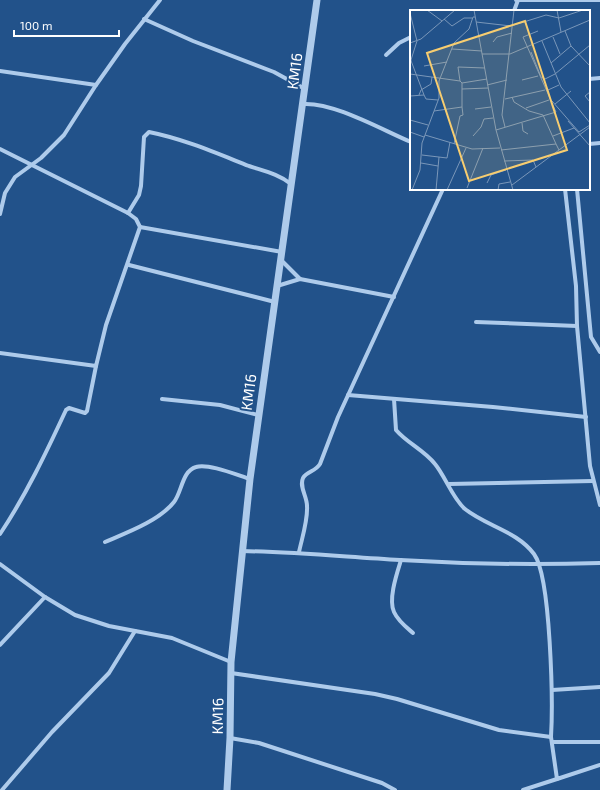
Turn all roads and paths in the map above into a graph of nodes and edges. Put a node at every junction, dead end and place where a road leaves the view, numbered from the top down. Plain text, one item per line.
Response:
1 (160, 0) edge
2 (317, 0) edge
3 (517, 0) edge
4 (600, 0) edge
5 (514, 10) edge
6 (144, 20) junction
7 (410, 38) edge
8 (386, 55) dead end
9 (0, 71) edge
10 (600, 78) edge
11 (590, 79) edge
12 (96, 85) junction
13 (305, 89) junction
14 (303, 104) junction
15 (410, 142) edge
16 (600, 143) edge
17 (590, 144) edge
18 (0, 149) edge
19 (30, 165) junction
20 (292, 185) junction
21 (443, 190) edge
22 (565, 190) edge
23 (577, 190) edge
24 (0, 214) edge
25 (128, 214) junction
26 (140, 227) junction
27 (281, 256) junction
28 (129, 265) junction
29 (300, 279) junction
30 (277, 286) junction
31 (394, 297) junction
32 (275, 302) junction
33 (476, 322) dead end
34 (577, 326) junction
35 (600, 352) edge
36 (0, 353) edge
37 (96, 366) junction
38 (348, 395) junction
39 (394, 398) junction
40 (162, 400) dead end
41 (258, 415) junction
42 (586, 417) junction
43 (250, 479) junction
44 (593, 481) junction
45 (449, 484) junction
46 (600, 505) edge
47 (0, 534) edge
48 (105, 542) dead end
49 (242, 551) junction
50 (299, 552) junction
51 (401, 560) junction
52 (600, 563) edge
53 (0, 564) edge
54 (539, 565) junction
55 (45, 597) junction
56 (135, 631) junction
57 (412, 633) dead end
58 (0, 645) edge
59 (231, 662) junction
60 (231, 673) junction
61 (600, 687) edge
62 (552, 690) junction
63 (230, 738) junction
64 (552, 739) junction
65 (600, 742) edge
66 (600, 765) edge
67 (558, 779) junction
68 (2, 790) edge
69 (227, 790) edge
70 (394, 790) edge
71 (522, 790) edge

1 - 6 street
2 - 13 street, KM16
3 - 4 street
3 - 5 street
6 - 12 street
6 - 13 street
7 - 8 street
9 - 12 street
10 - 11 street
12 - 19 street
13 - 14 street, KM16
14 - 15 street
14 - 20 street, KM16
16 - 17 street
18 - 19 street
19 - 24 street
19 - 25 street
20 - 25 street
20 - 27 street, KM16
21 - 31 street
22 - 34 street
23 - 35 street
25 - 26 street
26 - 27 street
26 - 28 street
27 - 29 street
27 - 30 street, KM16
28 - 32 street
28 - 37 street
29 - 30 street
29 - 31 street
30 - 32 street, KM16
31 - 38 street
32 - 41 street, KM16
33 - 34 street
34 - 42 street
36 - 37 street
37 - 47 street
38 - 39 street
38 - 50 street
39 - 42 street
39 - 45 street
40 - 41 street
41 - 43 street, KM16
42 - 44 street
43 - 48 street
43 - 49 street, KM16
44 - 45 street
44 - 46 street
45 - 54 street
49 - 50 street
49 - 59 street, KM16
50 - 51 street
51 - 54 street
51 - 57 street
52 - 54 street
53 - 55 street
54 - 62 street
55 - 56 street
55 - 58 street
56 - 59 street
56 - 68 street
59 - 60 street, KM16
60 - 63 street, KM16
60 - 64 street
61 - 62 street
62 - 64 street
63 - 69 street, KM16
63 - 70 street
64 - 65 street
64 - 67 street
66 - 67 street
67 - 71 street

